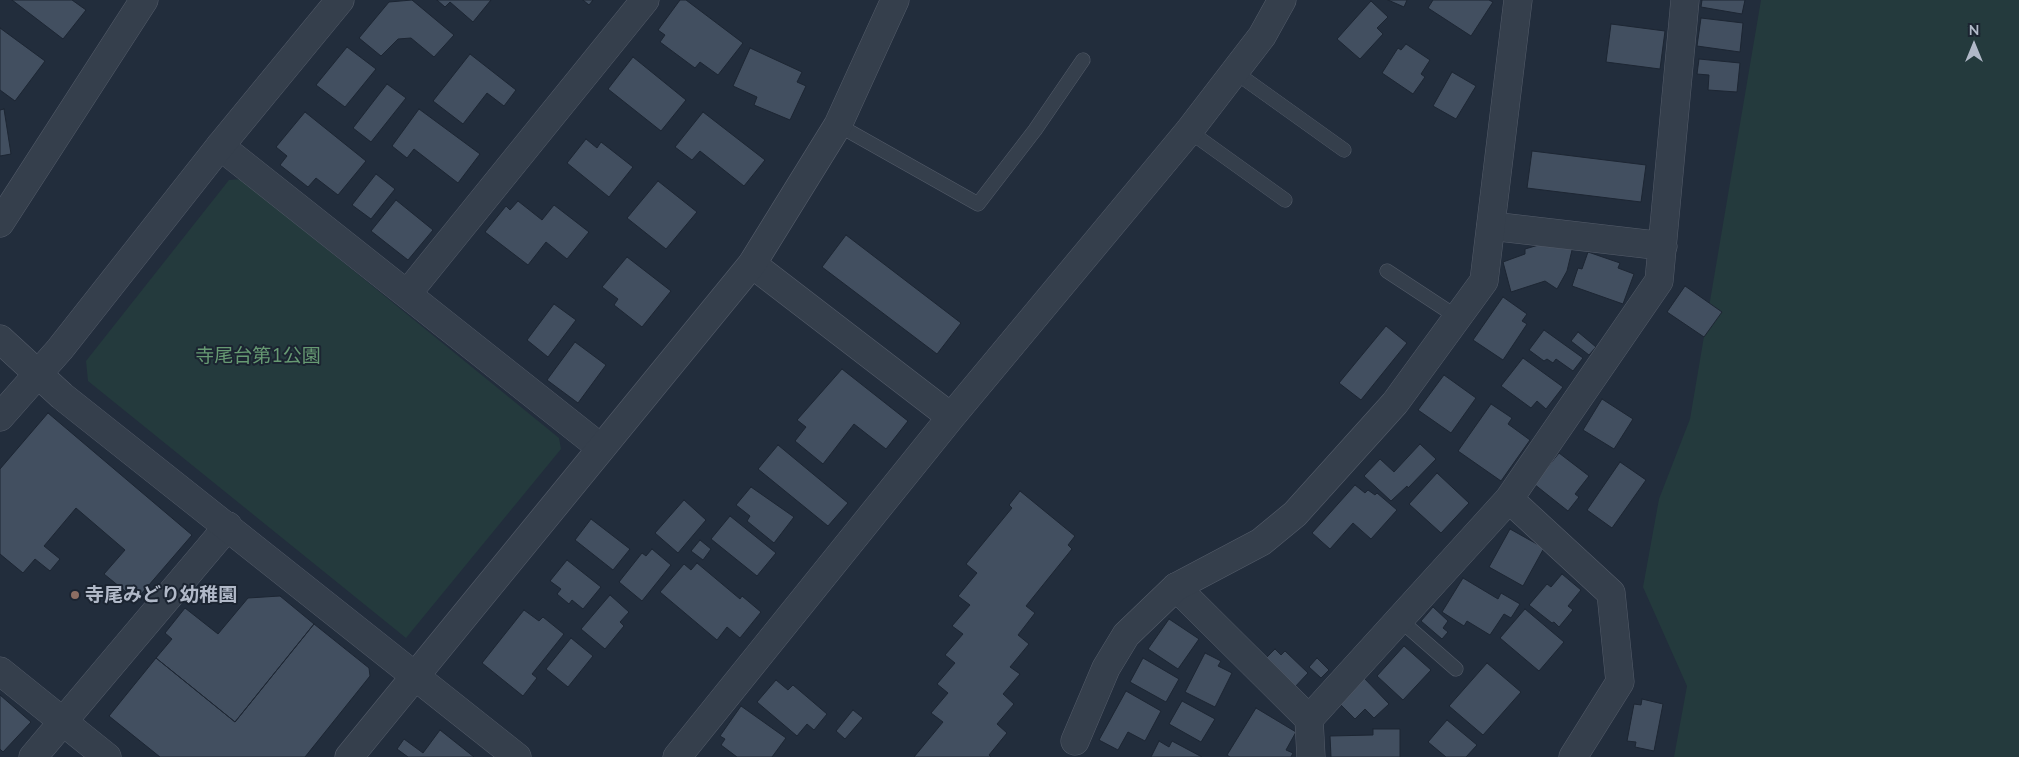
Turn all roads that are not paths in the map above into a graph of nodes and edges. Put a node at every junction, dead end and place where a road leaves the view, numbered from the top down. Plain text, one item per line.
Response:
1 (144, 0) edge
2 (340, 0) edge
3 (645, 0) edge
4 (895, 0) edge
5 (1282, 0) edge
6 (1518, 0) edge
7 (1685, 0) edge
8 (1083, 60) dead end
9 (1235, 72) junction
10 (838, 125) junction
11 (1189, 131) junction
12 (220, 146) junction
13 (1344, 150) dead end
14 (1285, 200) dead end
15 (0, 223) edge
16 (1491, 226) junction
17 (1664, 246) junction
18 (752, 264) junction
19 (1387, 272) dead end
20 (407, 294) junction
21 (1457, 317) junction
22 (0, 339) edge
23 (38, 375) junction
24 (0, 417) edge
25 (951, 417) junction
26 (601, 448) junction
27 (1509, 499) junction
28 (228, 526) junction
29 (1176, 587) junction
30 (1400, 620) junction
31 (1456, 669) dead end
32 (0, 671) edge
33 (416, 677) junction
34 (1309, 719) junction
35 (62, 722) junction
36 (1075, 749) edge
37 (33, 757) edge
38 (106, 757) edge
39 (349, 757) edge
40 (518, 757) edge
41 (677, 757) edge
42 (1311, 757) edge
43 (1573, 757) edge

1 - 15 street
2 - 12 street
3 - 20 street
4 - 10 street
5 - 9 street
6 - 16 street
7 - 17 street
8 - 10 lane
9 - 11 street
9 - 13 lane
10 - 18 street
11 - 14 lane
11 - 25 street
12 - 20 street
12 - 23 street
16 - 17 street
16 - 21 street
17 - 27 street
18 - 25 street
18 - 26 street
19 - 21 lane
20 - 26 street
21 - 29 street
22 - 23 street
23 - 24 street
23 - 28 street
25 - 41 street
26 - 33 street
27 - 30 street
27 - 43 street
28 - 33 street
28 - 35 street
29 - 34 street
29 - 36 street
30 - 31 lane
30 - 34 street
32 - 35 street
33 - 39 street
33 - 40 street
34 - 42 street
35 - 37 street
35 - 38 street

